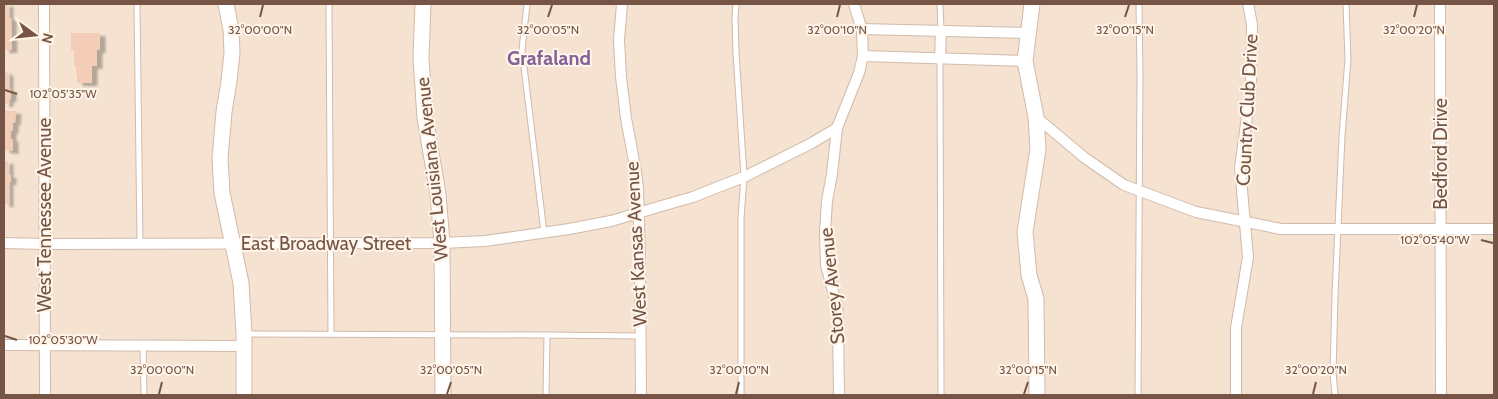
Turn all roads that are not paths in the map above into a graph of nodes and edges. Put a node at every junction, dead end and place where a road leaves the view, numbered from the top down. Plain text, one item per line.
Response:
1 (44, 4) edge
2 (137, 4) edge
3 (226, 4) edge
4 (329, 4) edge
5 (423, 4) edge
6 (527, 4) edge
7 (622, 4) edge
8 (736, 4) edge
9 (854, 4) edge
10 (940, 4) edge
11 (1032, 4) edge
12 (1139, 4) edge
13 (1248, 4) edge
14 (1346, 4) edge
15 (1440, 4) edge
16 (861, 29) junction
17 (941, 31) junction
18 (1029, 33) junction
19 (863, 56) junction
20 (940, 58) junction
21 (1025, 62) junction
22 (1036, 117) junction
23 (837, 128) junction
24 (744, 176) junction
25 (1139, 191) junction
26 (638, 213) junction
27 (1245, 222) junction
28 (1339, 228) junction
29 (1441, 228) junction
30 (1494, 229) edge
31 (544, 234) junction
32 (4, 239) edge
33 (4, 243) edge
34 (18, 243) junction
35 (140, 243) junction
36 (232, 243) junction
37 (329, 243) junction
38 (442, 243) junction
39 (44, 244) junction
40 (331, 334) junction
41 (443, 334) junction
42 (547, 335) junction
43 (641, 336) junction
44 (244, 340) junction
45 (4, 346) edge
46 (44, 346) junction
47 (143, 346) junction
48 (45, 395) edge
49 (144, 395) edge
50 (244, 395) edge
51 (443, 395) edge
52 (546, 395) edge
53 (641, 395) edge
54 (741, 395) edge
55 (839, 395) edge
56 (941, 395) edge
57 (1037, 395) edge
58 (1138, 395) edge
59 (1236, 395) edge
60 (1335, 395) edge
61 (1442, 395) edge

1 - 39 street, West Tennessee Avenue
2 - 35 lane
3 - 36 street
4 - 37 lane
5 - 38 street, West Louisiana Avenue
6 - 31 lane
7 - 26 street, West Kansas Avenue
8 - 24 lane
9 - 16 street, Storey Avenue
10 - 17 lane
11 - 18 street
12 - 25 lane
13 - 27 street, Country Club Drive
14 - 28 lane
15 - 29 street, Bedford Drive
16 - 17 street
16 - 19 street, Storey Avenue
17 - 18 street
17 - 20 street
18 - 21 street
19 - 20 street
19 - 23 street, Storey Avenue
20 - 21 street
20 - 56 lane
21 - 22 street
22 - 25 street
22 - 57 street
23 - 24 street, East Broadway Street
23 - 55 street, Storey Avenue
24 - 26 street, East Broadway Street
24 - 54 lane
25 - 27 street
25 - 58 lane
26 - 31 street, East Broadway Street
26 - 43 street, West Kansas Avenue
27 - 28 street
27 - 59 street, Country Club Drive
28 - 29 street
28 - 60 lane
29 - 30 street
29 - 61 street, Bedford Drive
31 - 38 street, East Broadway Street
32 - 34 street
33 - 34 street, East Broadway Street
34 - 39 street, East Broadway Street
35 - 36 street, East Broadway Street
35 - 39 street, East Broadway Street
36 - 37 street, East Broadway Street
36 - 44 street
37 - 38 street, East Broadway Street
37 - 40 lane
38 - 41 street, West Louisiana Avenue
39 - 46 street, West Tennessee Avenue
40 - 41 lane
40 - 44 lane
41 - 42 lane
41 - 51 street, West Louisiana Avenue
42 - 43 lane
42 - 52 lane
43 - 53 street, West Kansas Avenue
44 - 47 street
44 - 50 street
45 - 46 street
46 - 47 street
46 - 48 street, West Tennessee Avenue
47 - 49 lane

